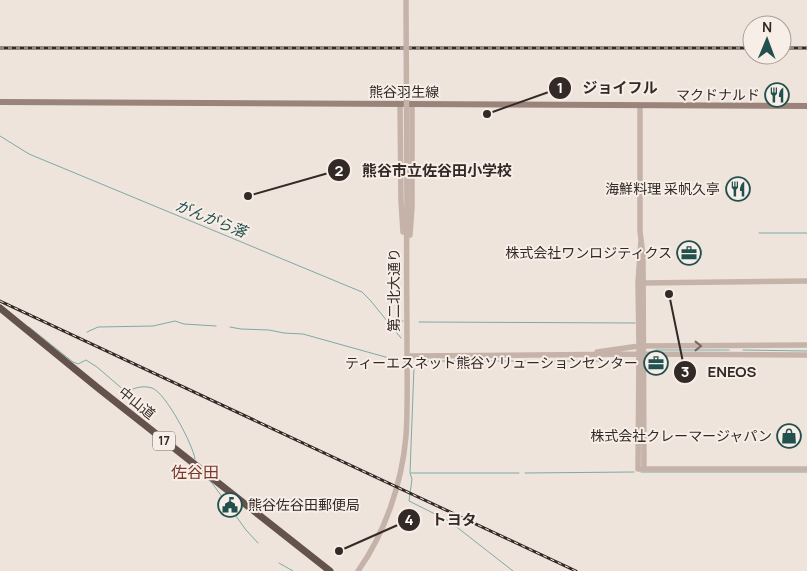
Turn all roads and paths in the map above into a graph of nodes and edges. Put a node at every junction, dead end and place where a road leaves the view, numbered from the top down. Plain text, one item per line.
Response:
1 (406, 0) edge
2 (0, 102) edge
3 (400, 105) junction
4 (412, 105) junction
5 (640, 106) junction
6 (807, 106) edge
7 (406, 261) junction
8 (807, 281) edge
9 (641, 282) junction
10 (406, 286) junction
11 (0, 308) edge
12 (641, 346) junction
13 (807, 346) edge
14 (641, 354) junction
15 (580, 355) junction
16 (807, 355) edge
17 (407, 356) junction
18 (807, 469) edge
19 (330, 571) edge
20 (358, 571) edge

1 - 7 street, 第二北大通り, bridge
2 - 3 main road, 熊谷羽生線
3 - 4 main road, 熊谷羽生線
3 - 7 street
4 - 5 main road, 熊谷羽生線
4 - 10 street
5 - 6 main road, 熊谷羽生線
5 - 9 street
7 - 10 street, 第二北大通り
8 - 9 street
9 - 12 street
10 - 17 street, 第二北大通り
11 - 19 highway, 中山道 / 17
12 -> 13 street
12 - 14 street
12 - 15 street
14 - 15 street
14 - 16 street
14 - 18 street
15 - 17 street
17 - 20 street, 第二北大通り

